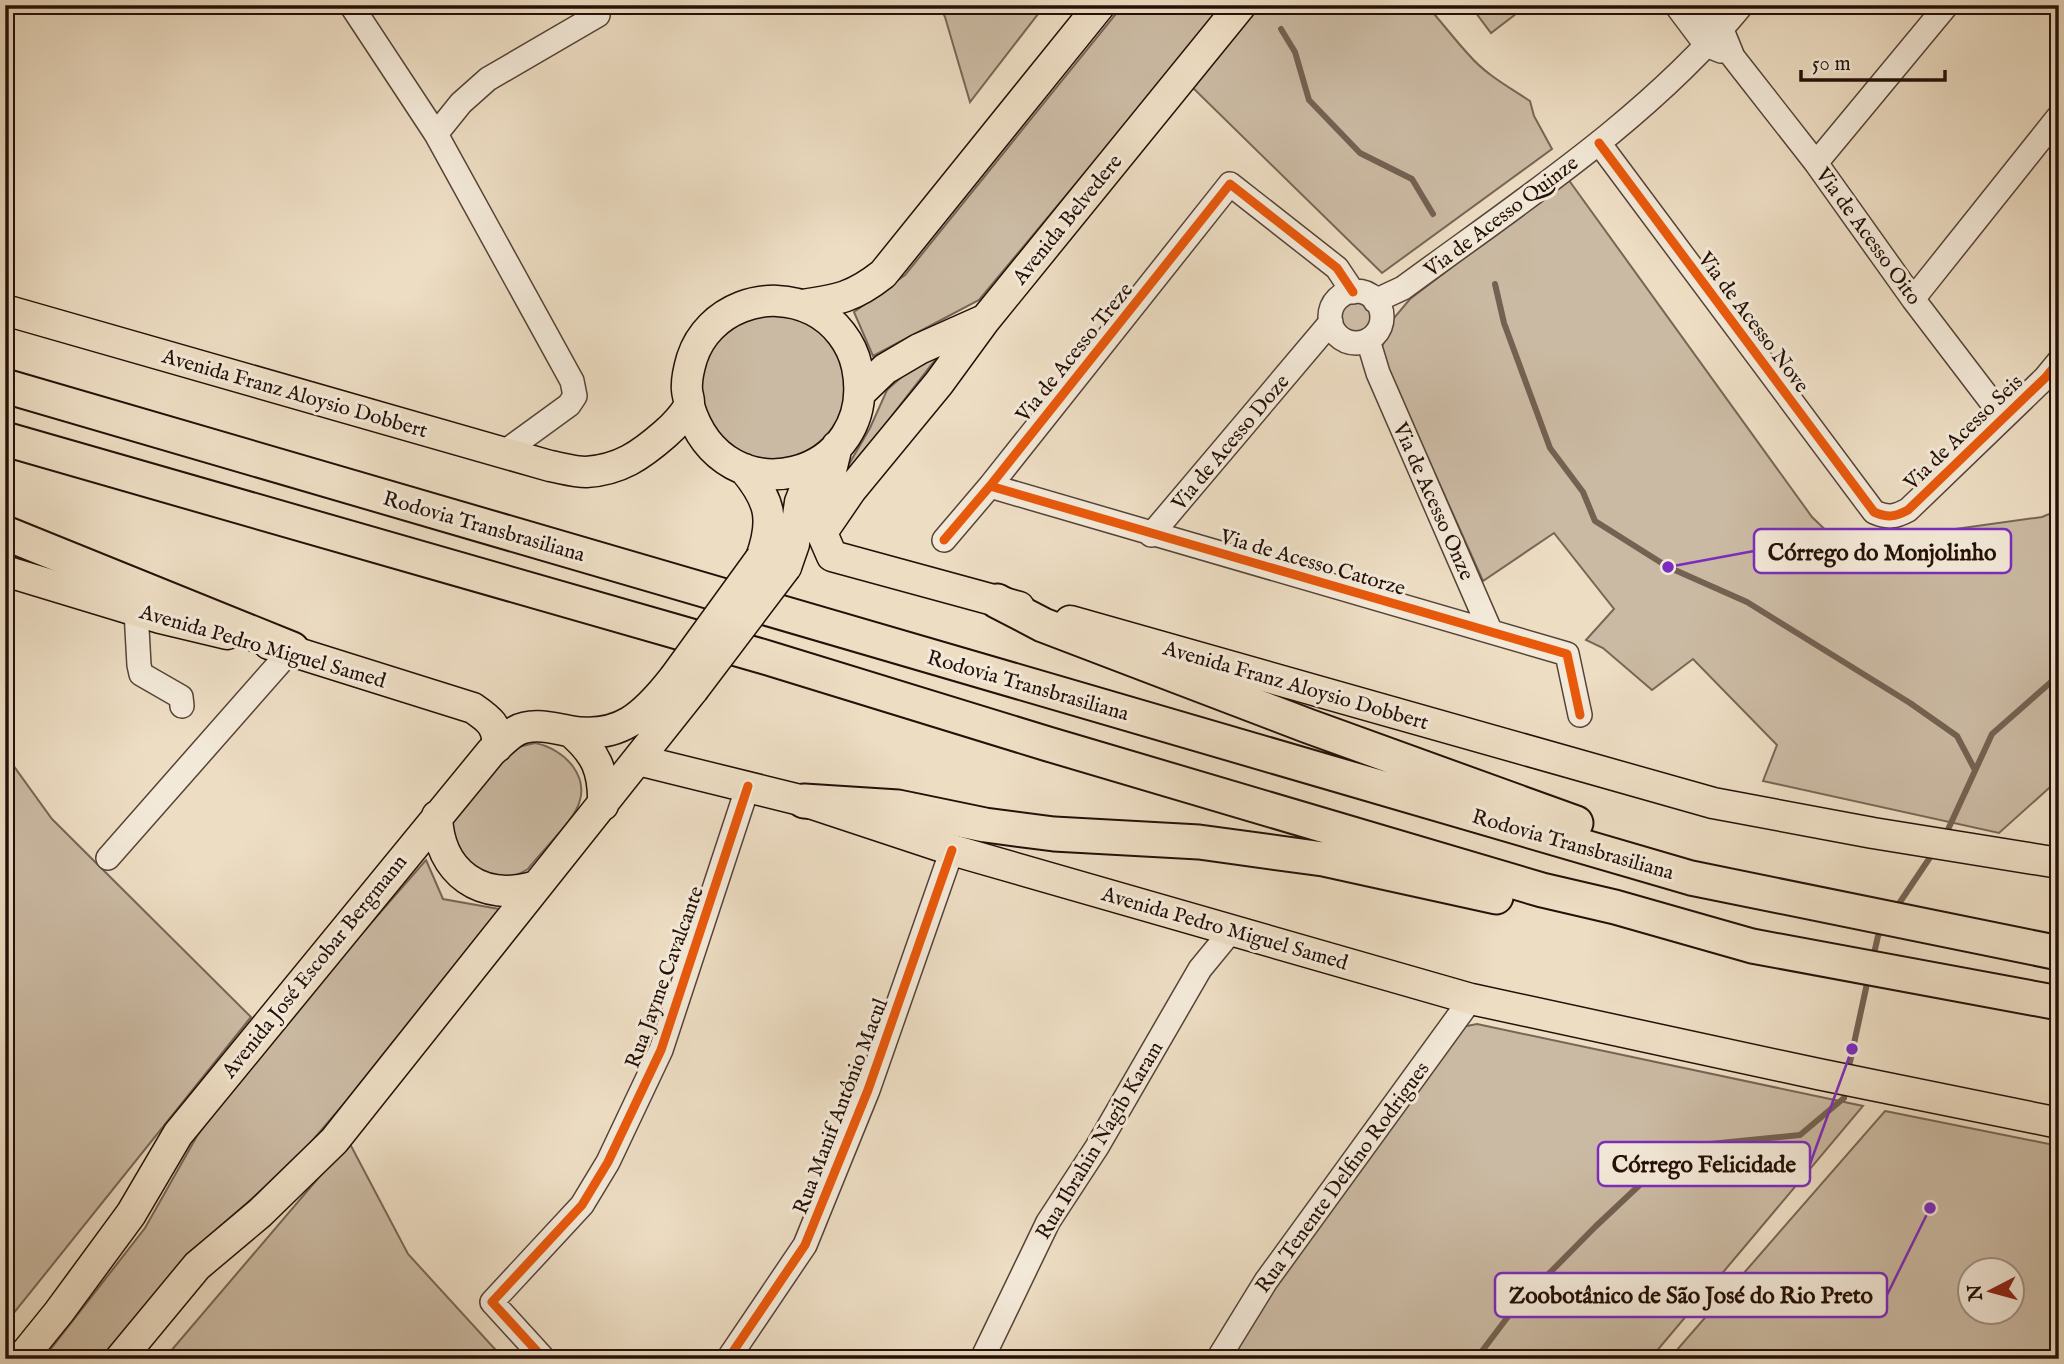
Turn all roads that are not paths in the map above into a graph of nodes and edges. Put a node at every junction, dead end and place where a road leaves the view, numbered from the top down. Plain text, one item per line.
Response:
1 (351, 5) edge
2 (1101, 5) edge
3 (1241, 5) edge
4 (1676, 5) edge
5 (1703, 5) edge
6 (1742, 5) edge
7 (1947, 5) edge
8 (598, 15) dead end
9 (1714, 37) junction
10 (2059, 116) edge
11 (436, 134) junction
12 (1599, 143) junction
13 (1816, 163) junction
14 (1346, 295) junction
15 (1913, 299) junction
16 (802, 305) junction
17 (1378, 308) junction
18 (5, 310) edge
19 (985, 320) junction
20 (1348, 335) junction
21 (2059, 361) edge
22 (5, 386) edge
23 (860, 393) junction
24 (689, 406) junction
25 (2003, 416) junction
26 (5, 439) edge
27 (503, 453) junction
28 (826, 455) junction
29 (744, 469) junction
30 (989, 486) junction
31 (1885, 517) joint
32 (5, 533) edge
33 (821, 534) junction
34 (1151, 534) junction
35 (944, 540) dead end
36 (774, 563) junction
37 (5, 571) edge
38 (997, 601) junction
39 (148, 614) junction
40 (1490, 630) junction
41 (292, 649) junction
42 (683, 685) junction
43 (182, 706) dead end
44 (1580, 715) dead end
45 (570, 731) junction
46 (497, 747) junction
47 (638, 760) junction
48 (748, 786) junction
49 (804, 801) junction
50 (603, 805) junction
51 (437, 816) junction
52 (952, 850) junction
53 (108, 858) dead end
54 (2059, 863) edge
55 (1691, 878) junction
56 (536, 886) junction
57 (1232, 930) junction
58 (1698, 930) junction
59 (2059, 953) edge
60 (1471, 999) junction
61 (2059, 1003) edge
62 (2059, 1123) edge
63 (21, 1359) edge
64 (120, 1359) edge
65 (544, 1359) edge
66 (728, 1359) edge
67 (982, 1359) edge
68 (1218, 1359) edge

1 - 11 street
2 - 16 main road
3 - 19 main road, Avenida Belvedere
4 - 9 street
5 - 9 street
6 - 9 street, Via de Acesso Quinze
7 - 13 street
8 - 11 street
9 - 12 street, Via de Acesso Quinze
9 - 13 street, Via de Acesso Oito
10 - 15 street
11 - 27 street
12 - 17 street, Via de Acesso Quinze
12 - 31 street, Via de Acesso Nove
13 - 15 street, Via de Acesso Oito
14 - 17 street
14 - 20 street
14 - 30 street, Via de Acesso Treze
15 - 25 street, Via de Acesso Oito
16 - 23 main road
16 - 24 main road
17 - 20 street
18 - 27 main road, Avenida Franz Aloysio Dobbert
19 - 23 main road, Avenida Belvedere
19 - 33 main road
20 - 34 street, Via de Acesso Doze
20 - 40 street, Via de Acesso Onze
21 - 25 street, Via de Acesso Seis
22 - 55 highway, Rodovia Transbrasiliana
23 - 28 main road
24 - 27 main road, Avenida Franz Aloysio Dobbert
24 - 29 main road
25 - 31 street, Via de Acesso Seis
26 - 58 highway
28 - 29 main road
28 - 33 main road
28 - 36 main road
29 - 36 main road
30 - 34 street, Via de Acesso Catorze
30 - 35 street, Via de Acesso Treze
32 - 41 highway
33 - 38 main road, Avenida Franz Aloysio Dobbert
34 - 40 street, Via de Acesso Catorze
36 - 42 main road, bridge
37 - 39 main road, Avenida Pedro Miguel Samed
38 - 54 main road, Avenida Franz Aloysio Dobbert
38 - 55 highway
39 - 41 main road, Avenida Pedro Miguel Samed
39 - 43 street
40 - 44 street, Via de Acesso Catorze
41 - 46 main road, Avenida Pedro Miguel Samed
41 - 53 street
42 - 45 main road, Avenida José Escobar Bergmann
42 - 47 main road
45 - 46 main road, Avenida José Escobar Bergmann
45 - 50 main road
46 - 51 main road, Avenida José Escobar Bergmann
47 - 48 main road, Avenida Pedro Miguel Samed
47 - 50 main road
48 - 49 main road, Avenida Pedro Miguel Samed
48 - 65 street, Rua Jayme Cavalcante
49 - 52 main road, Avenida Pedro Miguel Samed
49 - 58 highway
50 - 56 main road
51 - 56 main road
51 - 63 main road, Avenida José Escobar Bergmann
52 - 57 main road, Avenida Pedro Miguel Samed
52 - 66 street, Rua Manif Antônio Macul
55 - 59 highway, Rodovia Transbrasiliana
56 - 64 main road
57 - 60 main road, Avenida Pedro Miguel Samed
57 - 67 street, Rua Ibrahin Nagib Karam
58 - 61 highway
60 - 62 main road, Avenida Pedro Miguel Samed
60 - 68 street, Rua Tenente Delfino Rodrigues

